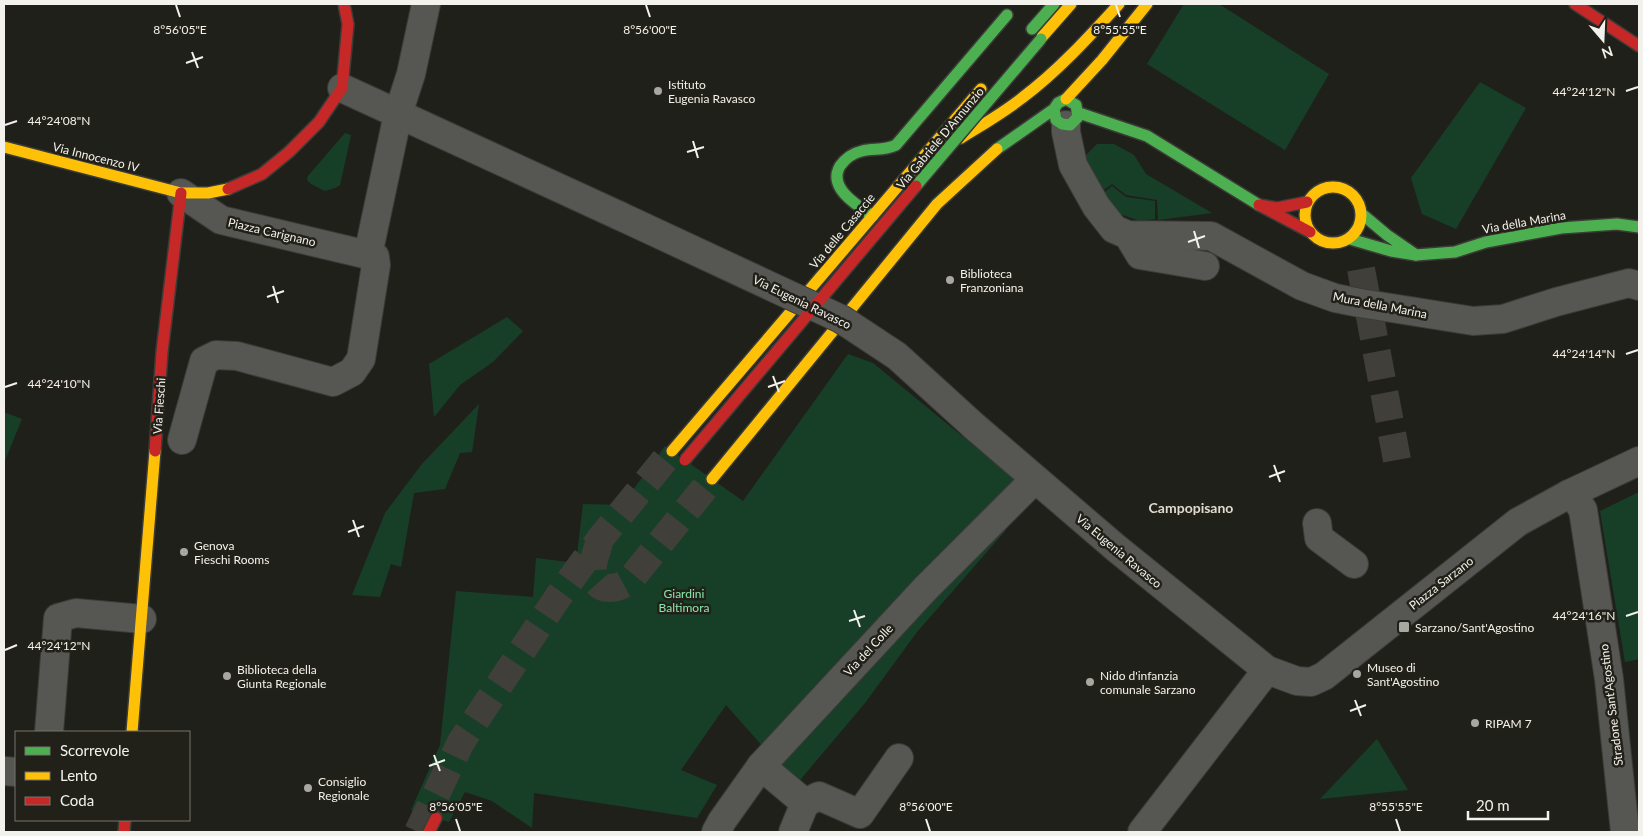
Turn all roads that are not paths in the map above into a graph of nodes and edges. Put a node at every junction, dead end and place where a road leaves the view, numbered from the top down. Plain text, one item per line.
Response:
1 (344, 4) edge
2 (426, 4) edge
3 (1047, 4) edge
4 (1054, 4) edge
5 (1061, 4) edge
6 (1071, 4) edge
7 (1118, 4) edge
8 (1147, 4) edge
9 (1575, 4) edge
10 (1007, 14) dead end
11 (1042, 39) junction
12 (1639, 46) edge
13 (987, 82) dead end
14 (342, 88) junction
15 (1064, 113) junction
16 (398, 114) junction
17 (954, 142) junction
18 (4, 147) edge
19 (181, 193) junction
20 (1307, 202) junction
21 (936, 204) junction
22 (1259, 205) junction
23 (875, 213) junction
24 (1362, 214) junction
25 (1639, 227) edge
26 (1310, 232) junction
27 (1128, 235) junction
28 (1350, 239) junction
29 (368, 255) junction
30 (1416, 255) junction
31 (1205, 266) dead end
32 (1639, 286) edge
33 (787, 339) junction
34 (785, 363) dead end
35 (182, 440) dead end
36 (672, 451) tunnel mouth
37 (684, 460) dead end
38 (1639, 461) edge
39 (712, 479) tunnel mouth
40 (1034, 480) junction
41 (1569, 494) junction
42 (1317, 523) dead end
43 (1354, 564) dead end
44 (142, 619) junction
45 (1267, 670) junction
46 (49, 731) edge
47 (132, 731) edge
48 (899, 758) dead end
49 (761, 766) junction
50 (805, 803) junction
51 (436, 818) dead end
52 (1629, 830) edge
53 (429, 832) edge
54 (716, 832) edge
55 (793, 832) edge
56 (1142, 832) edge

1 - 14 main road
2 - 16 street
3 - 4 main road
5 - 11 main road
6 - 11 main road
7 - 17 main road
8 - 15 main road
9 - 12 main road
10 - 23 main road
11 - 17 main road, Via Gabriele D'Annunzio, bridge
13 - 23 main road, Via delle Casaccie
14 - 16 street
14 - 19 main road
15 - 21 main road
15 - 22 main road
15 - 27 street
16 - 29 street
16 - 40 street, Via Eugenia Ravasco, bridge
17 - 33 main road, Via Gabriele D'Annunzio, bridge
18 - 19 main road, Via Innocenzo IV
19 - 29 street, Piazza Carignano
19 - 44 main road, Via Fieschi
20 - 22 main road
20 - 24 main road
20 - 26 main road
21 - 23 main road
21 - 39 main road
22 - 26 main road
23 - 36 main road, Via delle Casaccie
24 - 28 main road
24 - 30 main road
25 - 30 main road, Via della Marina
26 - 28 main road
27 - 31 street
27 - 32 street, Mura della Marina
28 - 30 main road, Via della Marina
29 - 35 street
33 - 34 main road
33 - 37 main road, Via Gabriele D'Annunzio, bridge
38 - 41 street, Piazza Sarzano
40 - 45 street, Via Eugenia Ravasco
40 - 49 street, Via del Colle
41 - 45 street, Piazza Sarzano
41 - 52 street, Stradone Sant'Agostino
42 - 43 street
44 - 46 street
44 - 47 main road, Via Fieschi
45 - 56 street
48 - 50 street
49 - 50 street
49 - 54 street, Via del Colle
50 - 55 street
51 - 53 main road

